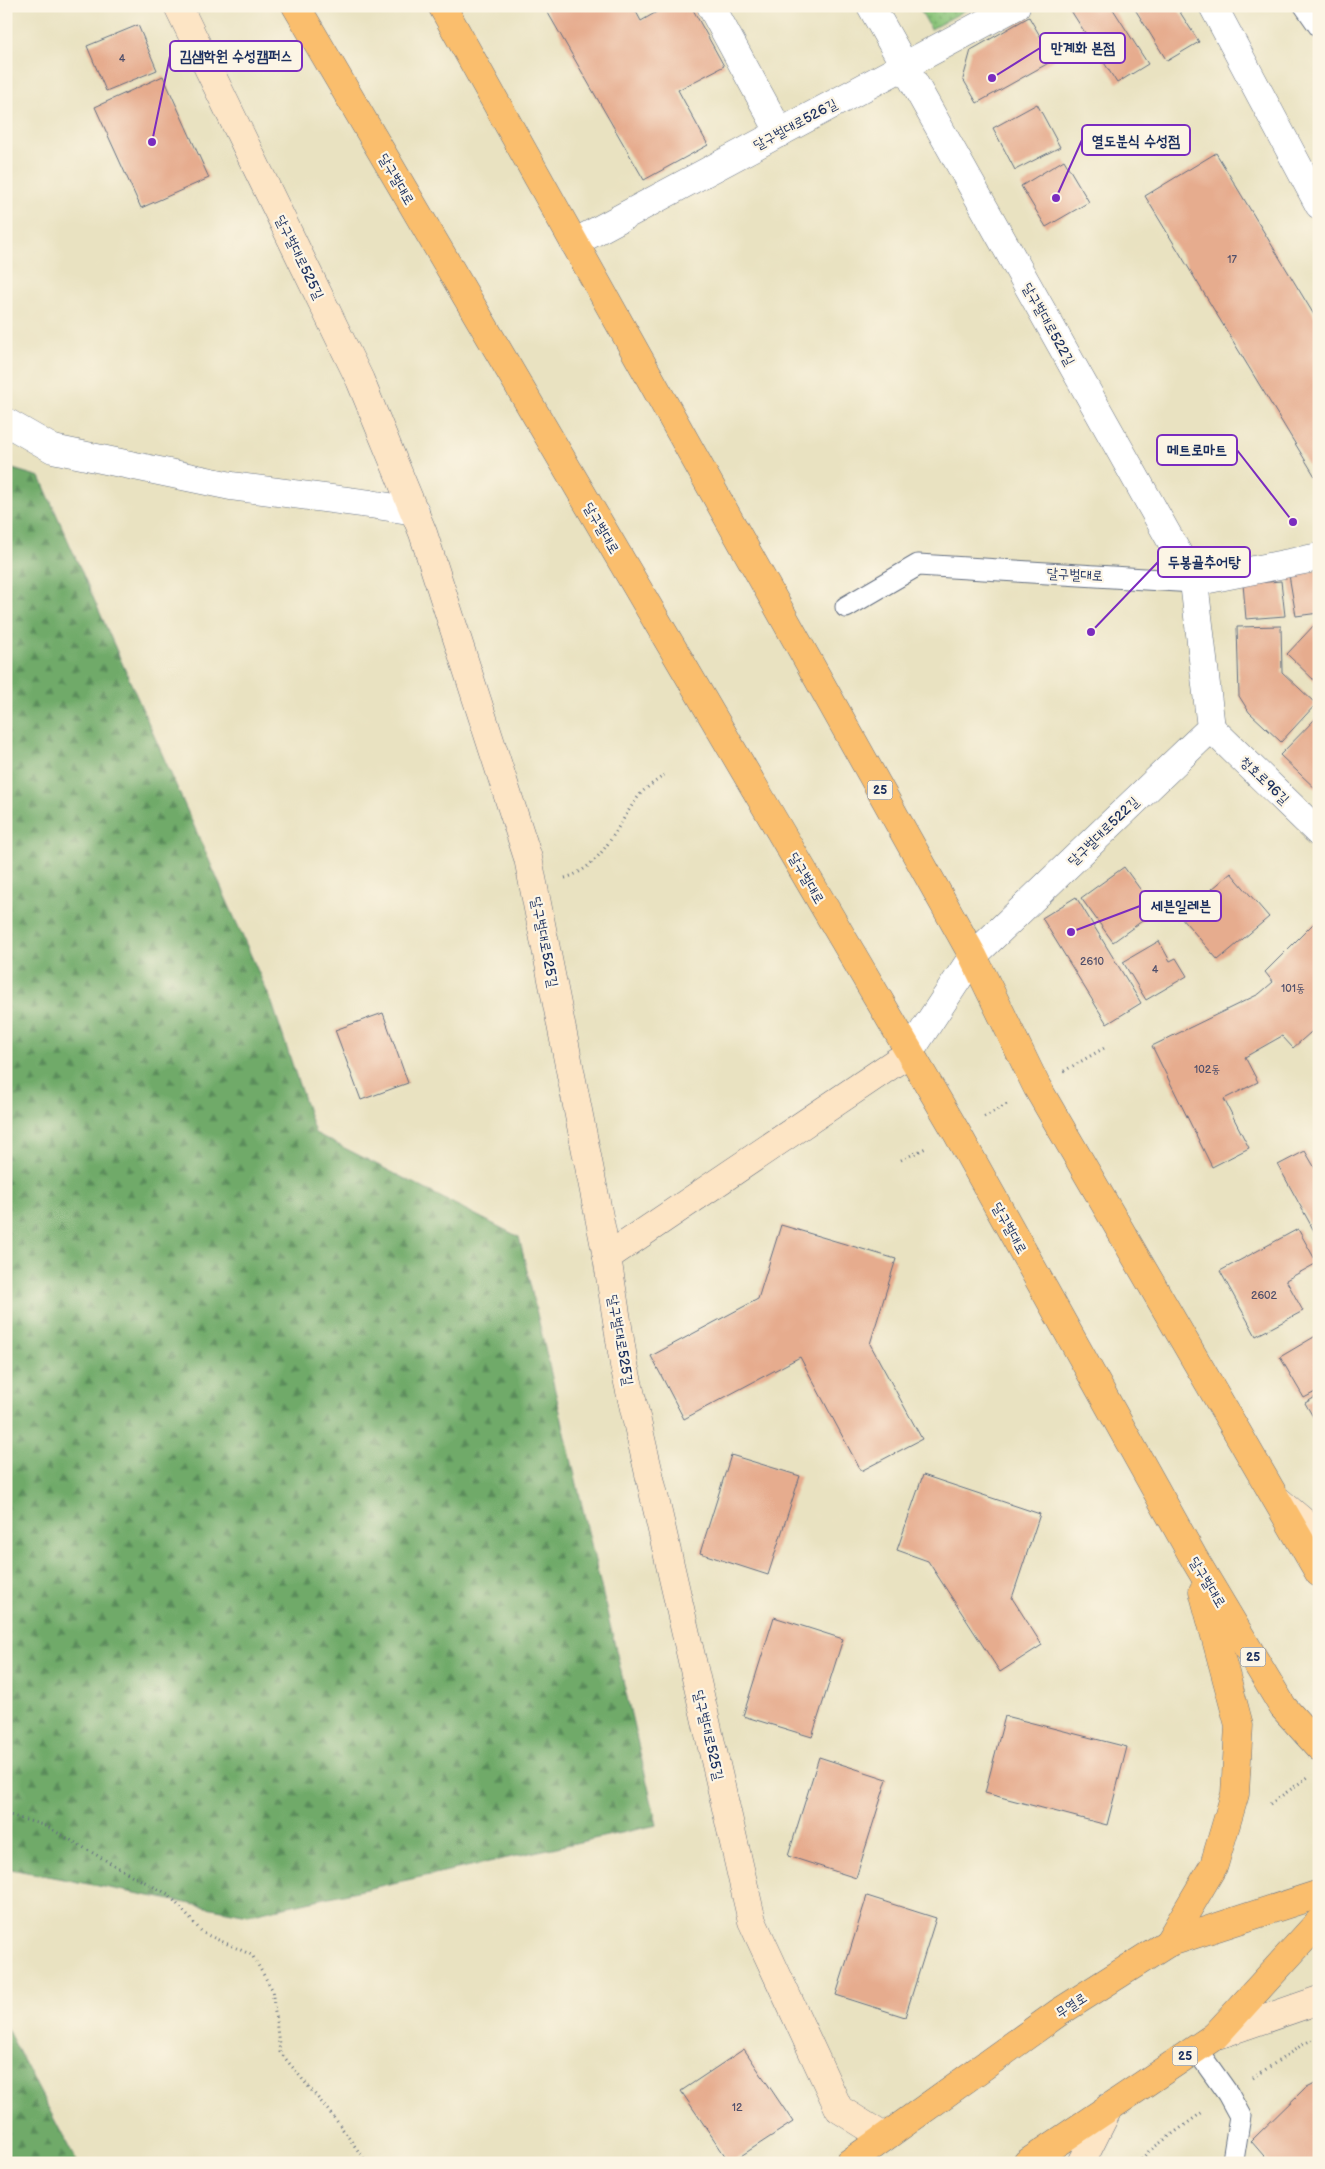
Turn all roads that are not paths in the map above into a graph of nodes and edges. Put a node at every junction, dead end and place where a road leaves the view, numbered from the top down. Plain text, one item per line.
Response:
1 (178, 6) edge
2 (296, 6) edge
3 (442, 6) edge
4 (710, 6) edge
5 (871, 6) edge
6 (1016, 6) edge
7 (1213, 6) edge
8 (1305, 6) edge
9 (1319, 26) edge
10 (905, 66) junction
11 (780, 133) junction
12 (1319, 204) edge
13 (574, 243) junction
14 (6, 422) edge
15 (415, 511) junction
16 (1319, 557) edge
17 (1194, 582) junction
18 (846, 606) dead end
19 (1211, 728) junction
20 (1319, 833) edge
21 (973, 956) junction
22 (909, 1053) junction
23 (607, 1257) junction
24 (1274, 1497) junction
25 (1319, 1536) edge
26 (1195, 1560) junction
27 (1319, 1574) edge
28 (1319, 1747) edge
29 (1319, 1894) edge
30 (1319, 1922) edge
31 (1168, 1943) junction
32 (1319, 2000) edge
33 (1206, 2042) junction
34 (1109, 2107) junction
35 (884, 2137) junction
36 (849, 2163) edge
37 (1027, 2163) edge
38 (1081, 2163) edge
39 (1235, 2163) edge

1 - 15 street, 달구벌대로525길
2 - 22 main road, 달구벌대로 / 25
3 - 13 main road, 25
4 - 11 street
5 - 10 street, 달구벌대로522길
6 - 10 street, 달구벌대로526길
7 - 12 street
8 - 9 lane
10 - 11 street, 달구벌대로526길
10 - 17 street, 달구벌대로522길
11 - 13 street, 달구벌대로526길
13 - 21 main road, 25
14 - 15 street
15 - 23 street, 달구벌대로525길
16 - 17 street
17 - 18 lane, 달구벌대로
17 - 19 street, 달구벌대로522길
19 - 20 street, 청호로96길
19 - 21 street, 달구벌대로522길
21 - 22 street, 달구벌대로522길
21 - 24 main road, 25
22 - 23 street
22 - 26 main road, 달구벌대로 / 25
23 - 35 street, 달구벌대로525길
24 - 25 street
24 - 27 main road, 25
26 - 28 main road, 달구벌대로 / 25
26 - 31 main road
29 - 31 main road, 무열로
30 - 33 main road, 25
31 - 35 main road, 무열로
32 - 33 street
33 - 34 main road, 25
33 - 39 lane
34 - 37 main road, 25
34 - 38 street
35 - 36 main road, 무열로

